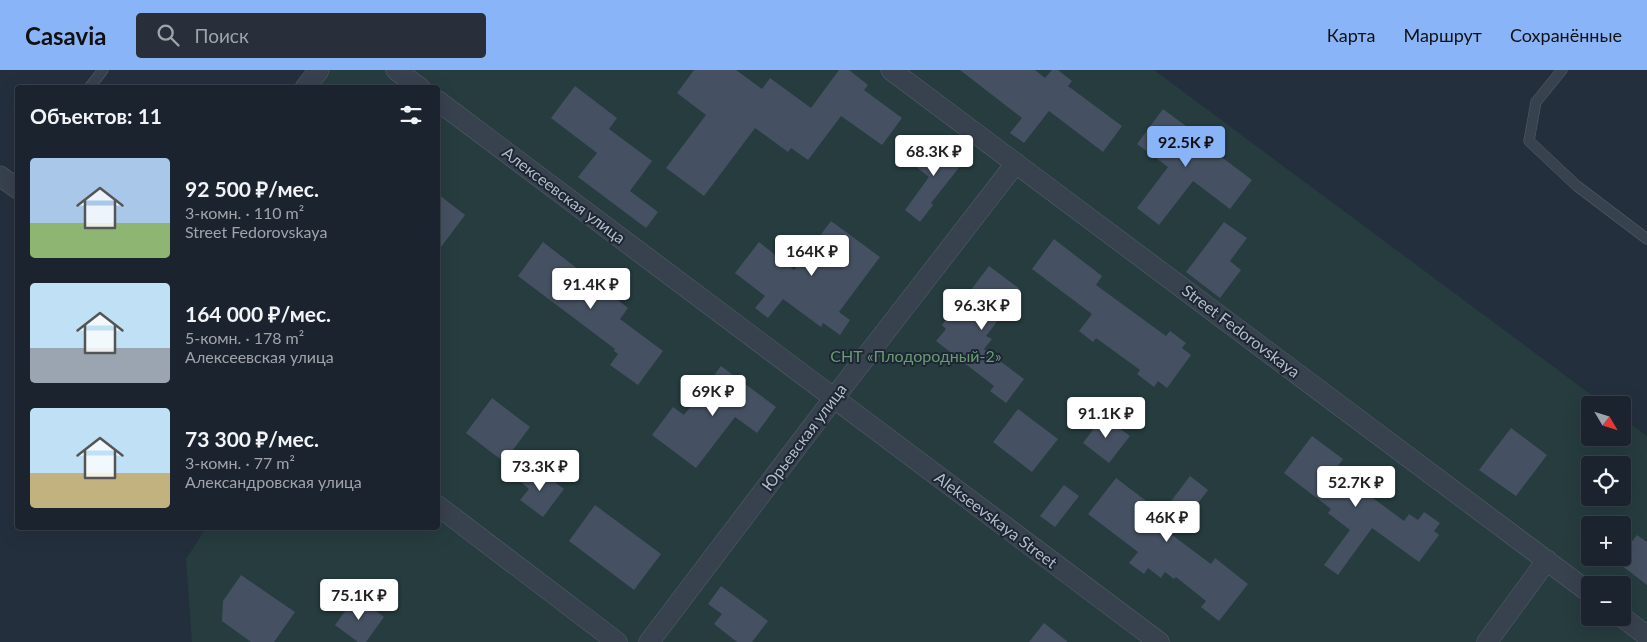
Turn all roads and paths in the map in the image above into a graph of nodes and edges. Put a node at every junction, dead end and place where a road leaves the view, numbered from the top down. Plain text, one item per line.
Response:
1 (103, 70) edge
2 (319, 70) edge
3 (396, 70) edge
4 (892, 70) edge
5 (1562, 70) edge
6 (91, 85) edge
7 (307, 85) edge
8 (416, 85) edge
9 (440, 102) edge
10 (1016, 163) junction
11 (1647, 239) edge
12 (834, 398) junction
13 (440, 508) edge
14 (1547, 560) junction
15 (1581, 586) edge
16 (1631, 624) edge
17 (1647, 636) edge
18 (617, 642) edge
19 (649, 642) edge
20 (1159, 642) edge
21 (1488, 642) edge

1 - 6 lane
2 - 7 street
3 - 8 street
4 - 10 street, Street Fedorovskaya
5 - 11 lane
9 - 12 street, Алексеевская улица
10 - 12 street, Юрьевская улица
10 - 14 street, Street Fedorovskaya
12 - 19 street, Юрьевская улица
12 - 20 street, Alekseevskaya Street
13 - 18 street
14 - 15 street, Street Fedorovskaya
14 - 21 street
16 - 17 street

